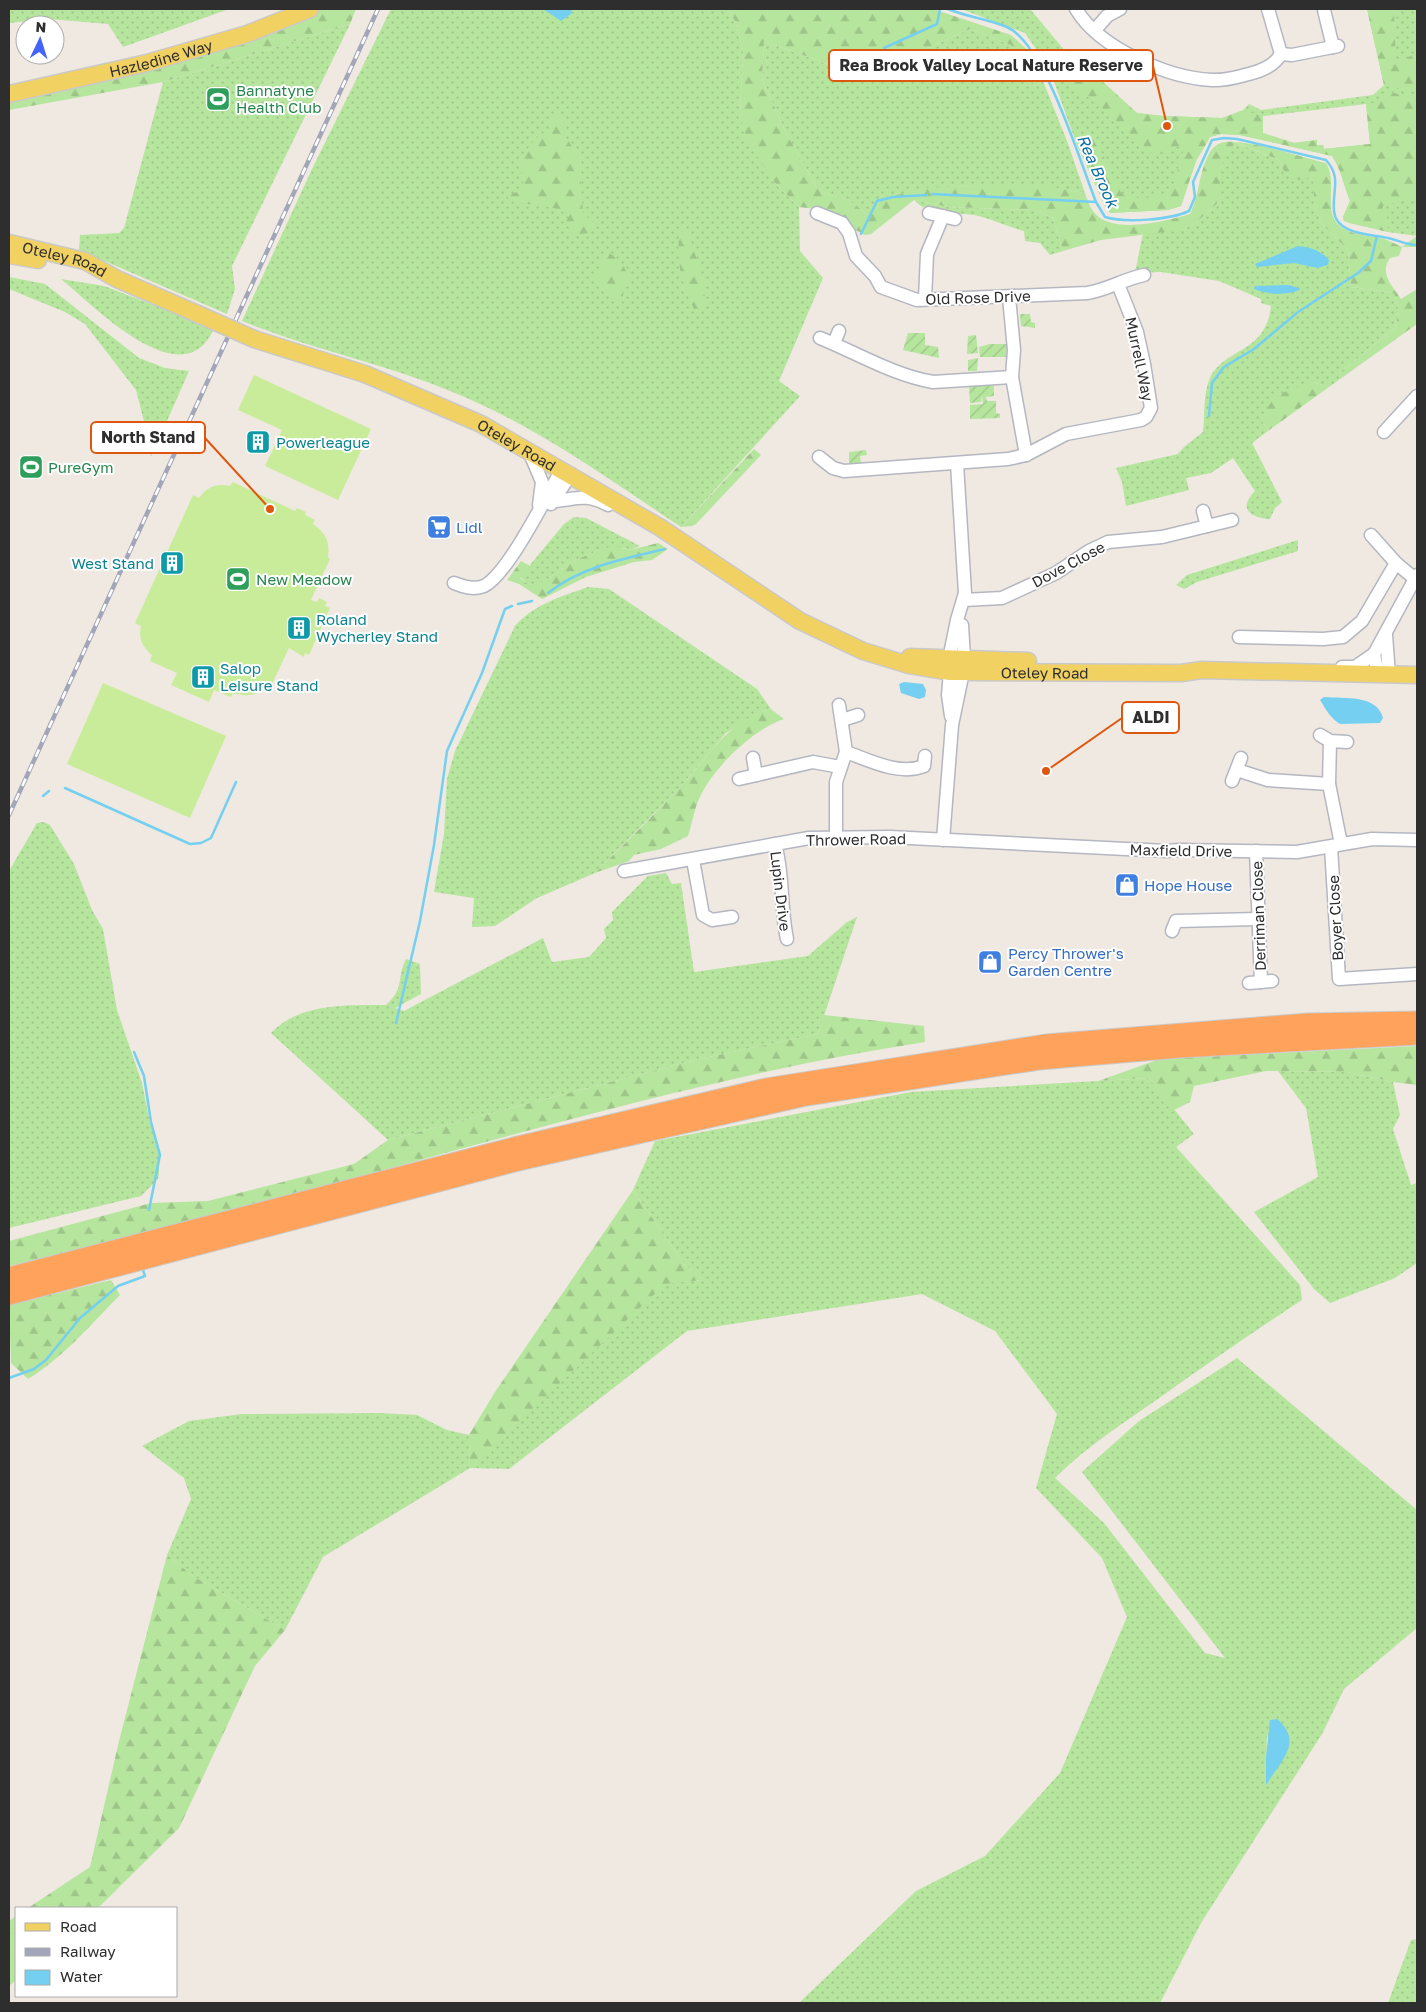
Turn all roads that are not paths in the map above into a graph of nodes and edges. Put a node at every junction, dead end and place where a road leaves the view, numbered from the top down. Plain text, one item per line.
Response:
1 (310, 9) edge
2 (1076, 9) edge
3 (1120, 9) edge
4 (1268, 9) edge
5 (1324, 10) edge
6 (1095, 30) junction
7 (1281, 54) junction
8 (9, 94) edge
9 (817, 213) dead end
10 (929, 213) dead end
11 (9, 243) edge
12 (868, 248) dead end
13 (9, 255) edge
14 (856, 256) junction
15 (1144, 275) dead end
16 (117, 280) junction
17 (1118, 284) junction
18 (1009, 297) junction
19 (925, 299) junction
20 (839, 330) dead end
21 (820, 338) dead end
22 (834, 343) junction
23 (1012, 377) junction
24 (1417, 396) edge
25 (1384, 432) dead end
26 (529, 451) junction
27 (836, 454) dead end
28 (1026, 455) junction
29 (818, 457) dead end
30 (957, 464) junction
31 (829, 465) junction
32 (567, 472) junction
33 (555, 501) junction
34 (1203, 511) dead end
35 (539, 512) junction
36 (1232, 520) dead end
37 (1207, 526) junction
38 (660, 528) junction
39 (1380, 538) dead end
40 (1396, 563) junction
41 (1416, 577) edge
42 (454, 583) dead end
43 (963, 602) junction
44 (1245, 634) dead end
45 (1386, 635) junction
46 (1374, 654) junction
47 (957, 665) junction
48 (1288, 672) junction
49 (1383, 675) junction
50 (1417, 675) edge
51 (839, 705) dead end
52 (858, 715) dead end
53 (842, 720) junction
54 (1347, 742) dead end
55 (846, 752) junction
56 (753, 758) dead end
57 (926, 765) dead end
58 (840, 767) junction
59 (1237, 770) dead end
60 (756, 775) junction
61 (739, 779) dead end
62 (1329, 784) junction
63 (836, 837) junction
64 (943, 840) junction
65 (1417, 840) edge
66 (775, 844) junction
67 (1336, 846) junction
68 (1256, 851) junction
69 (693, 860) junction
70 (624, 871) dead end
71 (732, 918) dead end
72 (1257, 919) junction
73 (1172, 923) dead end
74 (787, 939) dead end
75 (1411, 970) edge
76 (1261, 982) dead end
77 (1417, 1021) edge
78 (1417, 1035) edge
79 (9, 1277) edge
80 (9, 1294) edge

1 - 8 main road, Hazledine Way
2 - 6 street
3 - 6 street
4 - 7 street
5 - 7 street
6 - 7 street
9 - 14 street, Old Rose Drive
10 - 19 street
11 - 16 main road, Oteley Road
12 - 14 street
13 - 16 main road, Oteley Road
14 - 19 street, Old Rose Drive
15 - 17 street, Old Rose Drive
16 - 26 main road, Oteley Road, bridge
17 - 18 street, Old Rose Drive
17 - 28 street, Murrell Way
18 - 19 street, Old Rose Drive
18 - 23 street
20 - 22 street
21 - 22 street
22 - 23 street
23 - 28 street
24 - 25 street
26 - 32 main road, Oteley Road
26 - 35 street
27 - 31 street
28 - 30 street, Murrell Way
29 - 31 street, Murrell Way
30 - 31 street, Murrell Way
30 - 43 street
32 - 33 street
32 - 35 street
32 - 38 main road, Oteley Road
33 - 35 street
33 - 38 street
34 - 37 street
35 - 42 street
36 - 37 street, Dove Close
37 - 43 street, Dove Close
38 - 47 main road, Oteley Road
39 - 40 street
40 - 41 street
40 - 44 street
41 - 45 street
43 - 47 street
45 - 46 street
45 - 49 street
46 - 48 street
46 - 49 street
47 - 48 main road, Oteley Road
47 - 64 street
48 - 49 main road, Oteley Road
49 - 50 main road, Oteley Road
51 - 53 street
52 - 53 street
53 - 55 street
54 - 62 street
55 - 57 street
55 - 58 street
56 - 60 street
58 - 60 street
58 - 63 street
59 - 62 street
60 - 61 street
62 - 67 street
63 - 64 street, Thrower Road
63 - 66 street, Thrower Road
64 - 68 street, Maxfield Drive
65 - 67 street, Maxfield Drive
66 - 69 street, Thrower Road
66 - 74 street, Lupin Drive
67 - 68 street, Maxfield Drive
67 - 75 street, Boyer Close
68 - 72 street, Derriman Close
69 - 70 street, Thrower Road
69 - 71 street
72 - 73 street
72 - 76 street, Derriman Close
77 - 79 highway
78 - 80 highway

